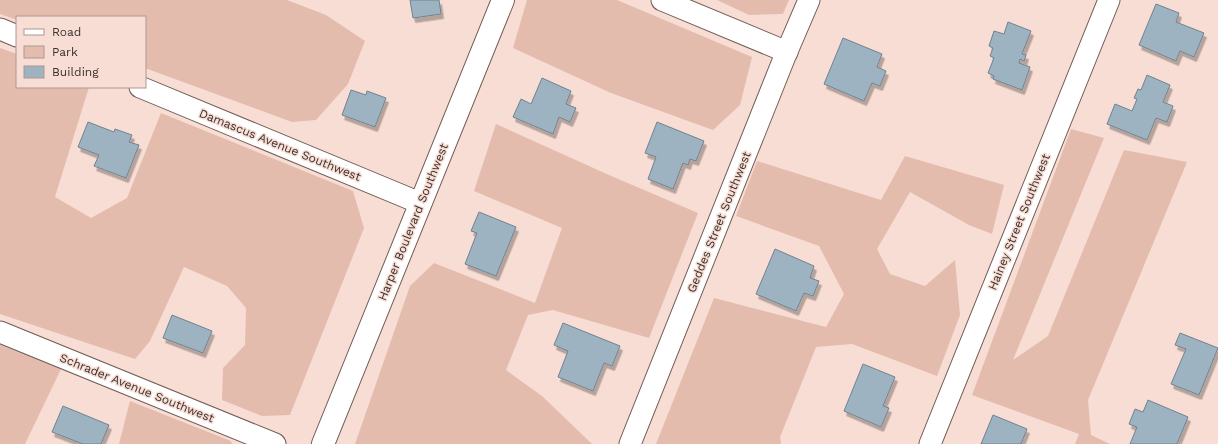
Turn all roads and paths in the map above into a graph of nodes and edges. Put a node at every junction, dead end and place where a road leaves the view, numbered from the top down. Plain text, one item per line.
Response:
1 (504, 0) edge
2 (662, 0) edge
3 (809, 0) edge
4 (1109, 0) edge
5 (0, 29) edge
6 (16, 36) edge
7 (787, 52) junction
8 (142, 88) edge
9 (420, 203) junction
10 (0, 332) edge
11 (275, 444) edge
12 (323, 444) edge
13 (630, 444) edge
14 (930, 444) edge

1 - 9 street, Harper Boulevard Southwest
2 - 7 street
3 - 7 street, Geddes Street Southwest
4 - 14 street, Hainey Street Southwest
5 - 6 street
7 - 13 street, Geddes Street Southwest
8 - 9 street, Damascus Avenue Southwest
9 - 12 street, Harper Boulevard Southwest
10 - 11 street, Schrader Avenue Southwest

